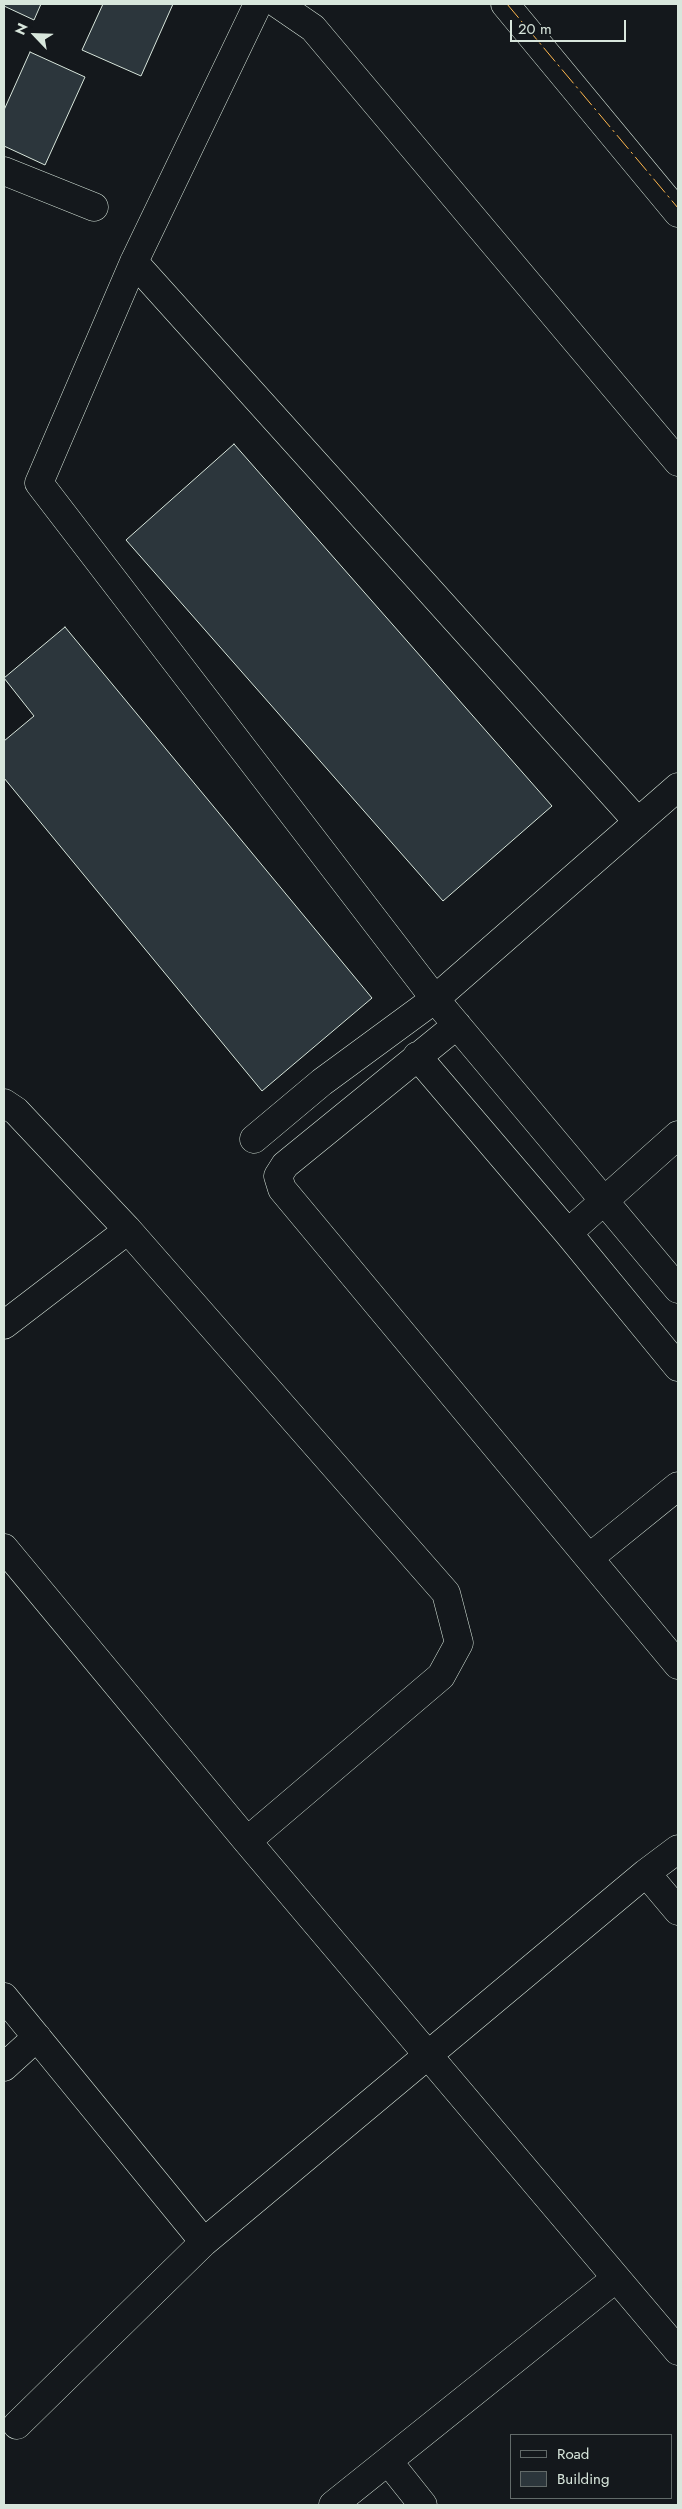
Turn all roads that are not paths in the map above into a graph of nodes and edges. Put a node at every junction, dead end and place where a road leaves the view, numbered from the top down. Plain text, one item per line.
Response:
1 (258, 4) edge
2 (278, 4) edge
3 (505, 4) edge
4 (4, 171) edge
5 (94, 207) dead end
6 (678, 213) edge
7 (134, 262) junction
8 (678, 462) edge
9 (678, 787) edge
10 (638, 822) junction
11 (435, 999) junction
12 (457, 1025) junction
13 (417, 1056) junction
14 (4, 1103) edge
15 (678, 1134) edge
16 (254, 1139) dead end
17 (602, 1201) junction
18 (128, 1230) junction
19 (568, 1233) junction
20 (678, 1289) edge
21 (4, 1325) edge
22 (678, 1367) edge
23 (678, 1486) edge
24 (4, 1548) edge
25 (590, 1558) junction
26 (678, 1666) edge
27 (247, 1841) junction
28 (678, 1849) edge
29 (646, 1872) junction
30 (678, 1911) edge
31 (4, 1997) edge
32 (37, 2037) junction
33 (428, 2054) junction
34 (4, 2067) edge
35 (204, 2242) junction
36 (615, 2279) junction
37 (678, 2351) edge
38 (17, 2424) dead end
39 (388, 2461) junction
40 (333, 2505) edge
41 (423, 2505) edge

1 - 7 street
2 - 8 street
3 - 6 street
4 - 5 street
7 - 10 street
7 - 11 street
9 - 10 street
10 - 11 street
11 - 12 street
11 - 16 street
12 - 13 street
12 - 17 street
13 - 19 street
13 - 25 street
14 - 18 street
15 - 17 street
17 - 19 street
17 - 20 street
18 - 21 street
18 - 27 street
19 - 22 street
23 - 25 street
24 - 27 street
25 - 26 street
27 - 33 street
28 - 29 street
29 - 30 street
29 - 33 street
31 - 32 street
32 - 34 street
32 - 35 street
33 - 35 street
33 - 36 street
35 - 38 street
36 - 37 street
36 - 39 street
39 - 40 street
39 - 41 street

